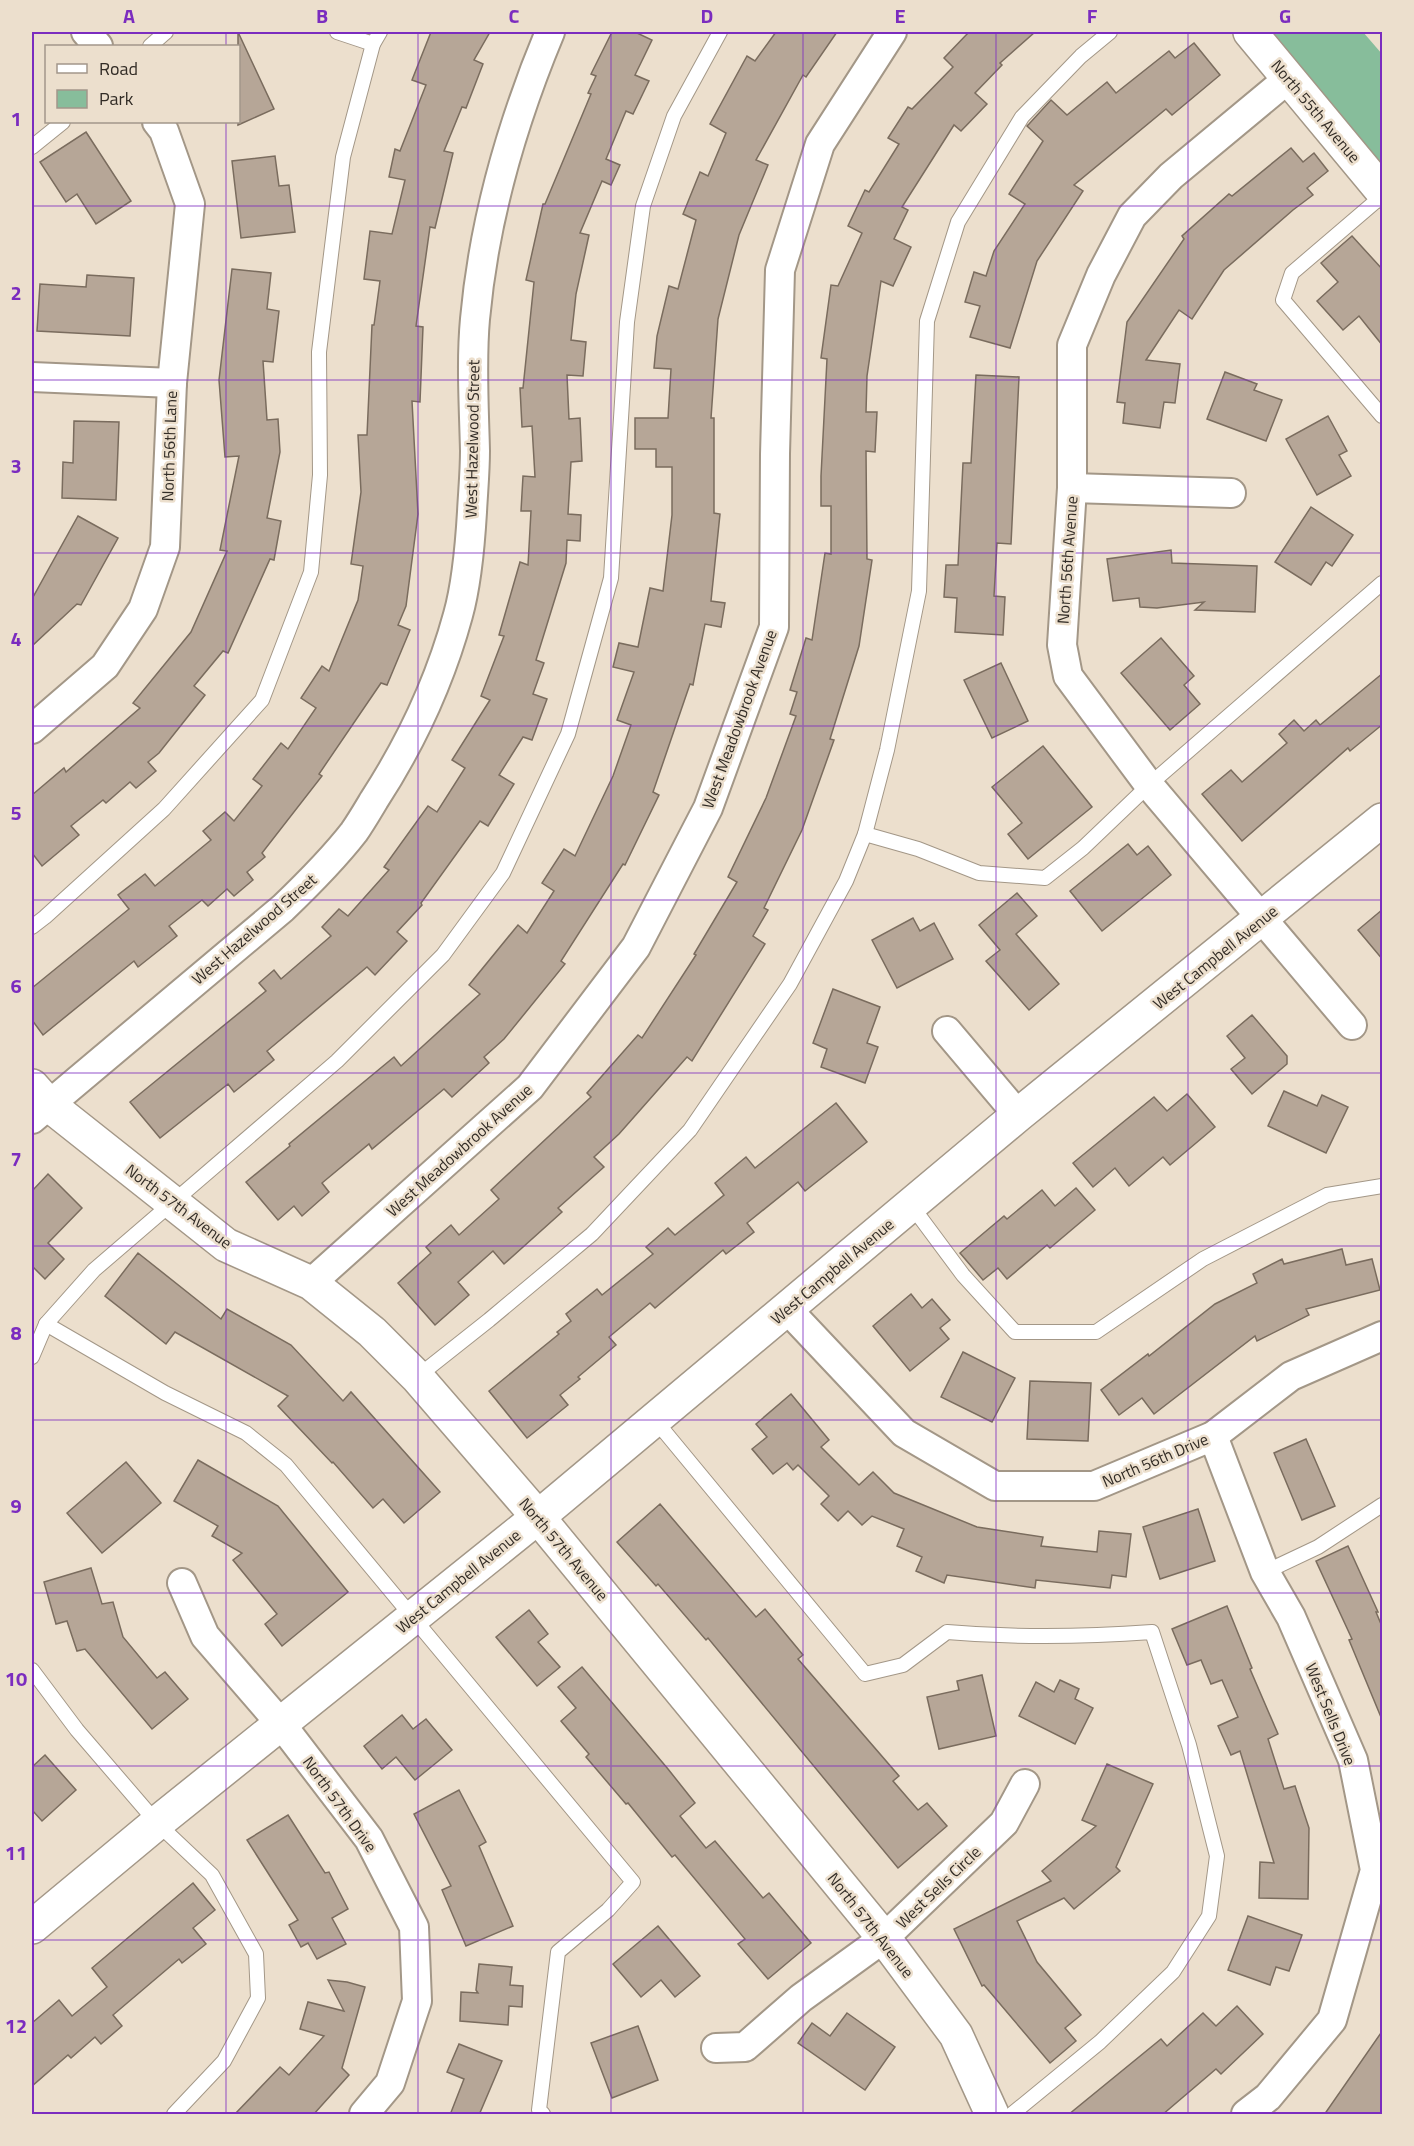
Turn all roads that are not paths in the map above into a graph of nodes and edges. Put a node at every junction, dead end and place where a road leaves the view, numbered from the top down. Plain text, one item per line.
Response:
1 (86, 32) edge
2 (166, 32) edge
3 (338, 32) edge
4 (550, 32) edge
5 (720, 32) edge
6 (892, 32) edge
7 (1110, 32) edge
8 (1250, 32) edge
9 (377, 38) edge
10 (97, 45) edge
11 (151, 45) edge
12 (1289, 78) junction
13 (62, 123) edge
14 (158, 123) edge
15 (32, 147) edge
16 (1383, 191) edge
17 (1383, 196) edge
18 (32, 376) edge
19 (172, 384) junction
20 (1383, 416) edge
21 (1072, 488) junction
22 (1231, 493) dead end
23 (1383, 583) edge
24 (32, 729) edge
25 (1149, 785) junction
26 (1383, 820) edge
27 (865, 834) junction
28 (1261, 919) junction
29 (32, 927) edge
30 (1352, 1025) dead end
31 (947, 1031) dead end
32 (37, 1103) edge
33 (1018, 1115) junction
34 (1383, 1186) edge
35 (173, 1203) junction
36 (911, 1205) junction
37 (311, 1283) junction
38 (787, 1309) junction
39 (46, 1324) junction
40 (1383, 1336) edge
41 (32, 1357) edge
42 (417, 1377) junction
43 (655, 1420) junction
44 (1213, 1436) junction
45 (1383, 1505) edge
46 (538, 1517) junction
47 (1265, 1572) junction
48 (182, 1583) dead end
49 (414, 1617) junction
50 (32, 1670) edge
51 (281, 1724) junction
52 (1025, 1784) dead end
53 (157, 1823) junction
54 (34, 1920) edge
55 (884, 1938) junction
56 (716, 2048) dead end
57 (174, 2115) edge
58 (364, 2115) edge
59 (543, 2115) edge
60 (992, 2115) edge
61 (1012, 2115) edge
62 (1246, 2115) edge

1 - 10 street
2 - 11 lane
3 - 9 lane
4 - 32 street, West Hazelwood Street
5 - 35 lane
6 - 37 street, West Meadowbrook Avenue
7 - 27 lane
8 - 12 street, North 55th Avenue
9 - 29 lane
12 - 16 street, North 55th Avenue
12 - 21 street, North 56th Avenue
13 - 15 lane
14 - 19 street, North 56th Lane
17 - 20 lane
18 - 19 street
19 - 24 street, North 56th Lane
21 - 22 street
21 - 25 street, North 56th Avenue
23 - 25 lane
25 - 27 lane
25 - 28 street, North 56th Avenue
26 - 28 street, West Campbell Avenue
27 - 42 lane
28 - 30 street, North 56th Avenue
28 - 33 street, West Campbell Avenue
31 - 33 street
32 - 35 street, North 57th Avenue
33 - 36 street, West Campbell Avenue
34 - 36 lane
35 - 37 street, North 57th Avenue
35 - 39 lane
36 - 38 street, West Campbell Avenue
37 - 42 street, North 57th Avenue
38 - 43 street, West Campbell Avenue
38 - 44 street, North 56th Drive
39 - 41 lane
39 - 49 lane
40 - 44 street, North 56th Drive
42 - 46 street, North 57th Avenue
43 - 46 street, West Campbell Avenue
43 - 61 lane
44 - 47 street, West Sells Drive
45 - 47 lane
46 - 49 street, West Campbell Avenue
46 - 55 street, North 57th Avenue
47 - 62 street, West Sells Drive
48 - 51 street, North 57th Drive
49 - 51 street, West Campbell Avenue
49 - 59 lane
50 - 53 lane
51 - 53 street, West Campbell Avenue
51 - 58 street, North 57th Drive
52 - 55 street, West Sells Circle
53 - 54 street, West Campbell Avenue
53 - 57 lane
55 - 56 street, West Sells Circle
55 - 60 street, North 57th Avenue

